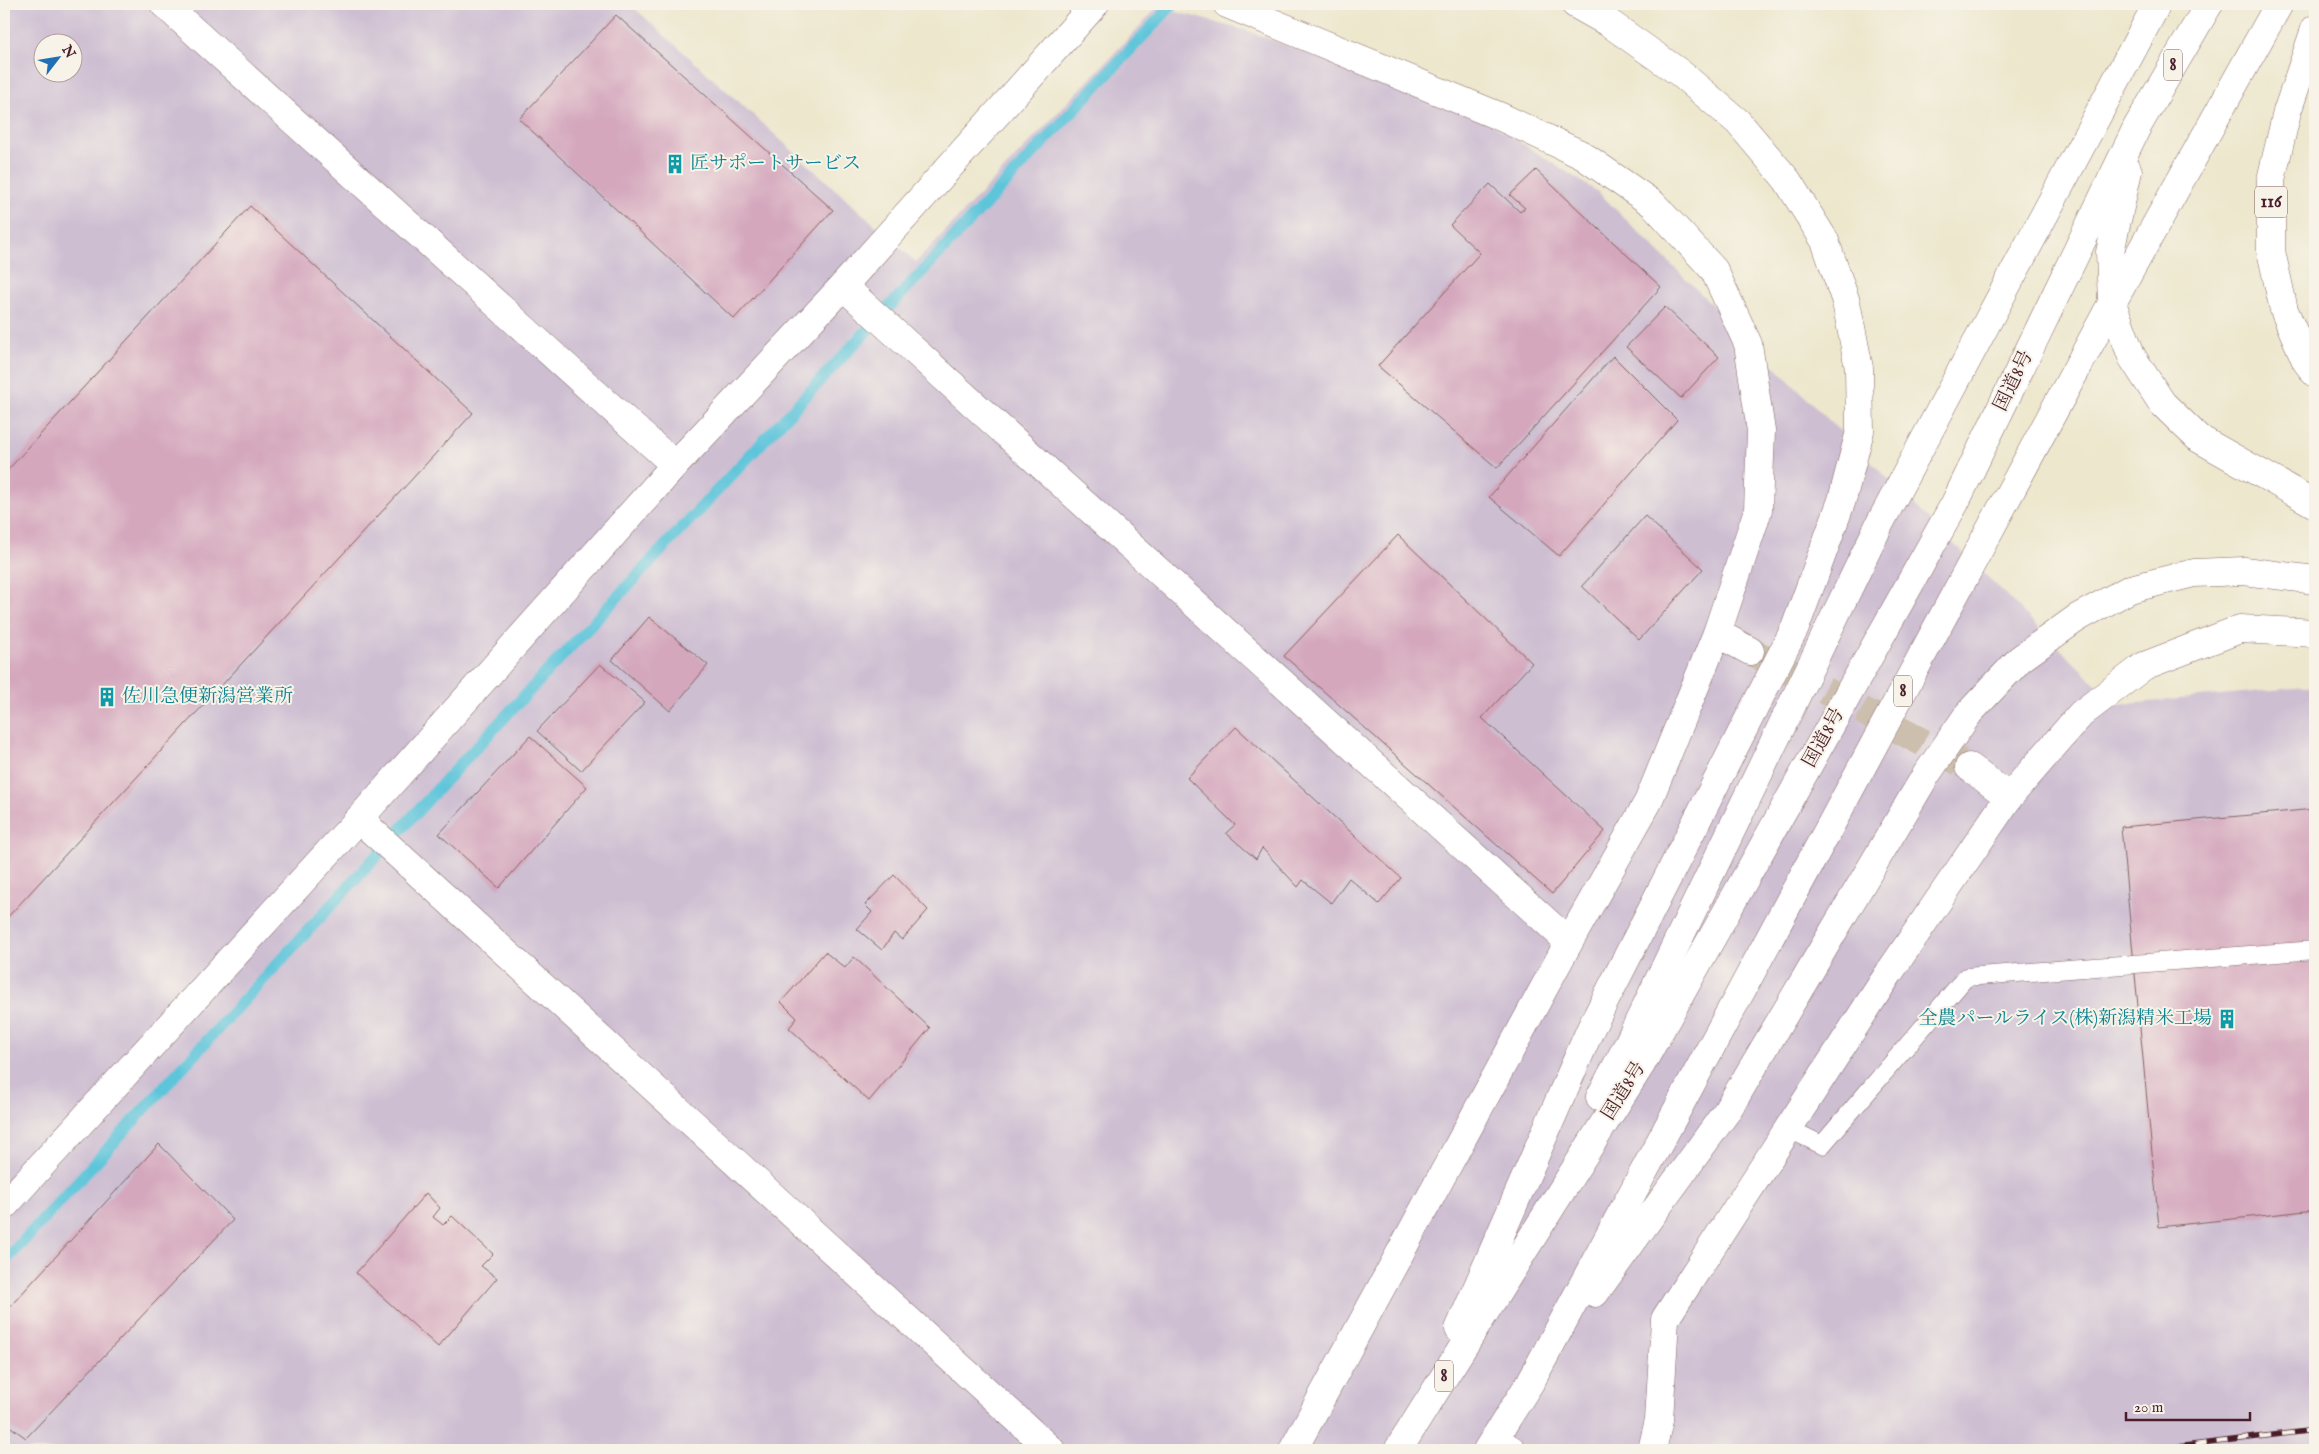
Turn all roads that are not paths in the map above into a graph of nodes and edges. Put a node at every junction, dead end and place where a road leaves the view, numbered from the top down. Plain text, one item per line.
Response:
1 (164, 4) edge
2 (1095, 4) edge
3 (1227, 4) edge
4 (1575, 4) edge
5 (2157, 4) edge
6 (2209, 4) edge
7 (2279, 4) edge
8 (2315, 29) edge
9 (2138, 126) junction
10 (843, 286) junction
11 (2112, 303) junction
12 (2315, 372) edge
13 (675, 465) junction
14 (2315, 504) edge
15 (2315, 580) edge
16 (1717, 633) junction
17 (2315, 633) edge
18 (1750, 650) tunnel mouth
19 (1969, 767) tunnel mouth
20 (2009, 797) junction
21 (358, 818) junction
22 (1569, 942) junction
23 (2315, 950) edge
24 (1789, 1129) junction
25 (4, 1206) edge
26 (1492, 1302) junction
27 (1530, 1381) junction
28 (1426, 1403) junction
29 (1498, 1446) edge
30 (1051, 1450) edge
31 (1293, 1450) edge
32 (1398, 1450) edge
33 (1652, 1450) edge

1 - 13 main road
2 - 10 main road
3 - 16 main road
4 - 28 main road
5 - 26 main road, 8
6 - 9 main road, 国道8号 / 8
7 - 11 main road, 8
8 - 12 main road, 116
9 - 11 main road
9 - 26 main road, 国道8号 / 8
10 - 13 main road
10 - 22 main road
11 - 14 main road
11 - 27 main road, 8
13 - 21 main road
15 - 27 main road, 8
16 - 18 main road
16 - 22 main road
17 - 20 main road
19 - 20 main road
20 - 24 main road
21 - 25 main road
21 - 30 main road
22 - 31 main road
23 - 24 lane
24 - 33 main road
26 - 28 main road, 国道8号 / 8
27 - 29 main road, 8
28 - 32 main road, 国道8号 / 8

